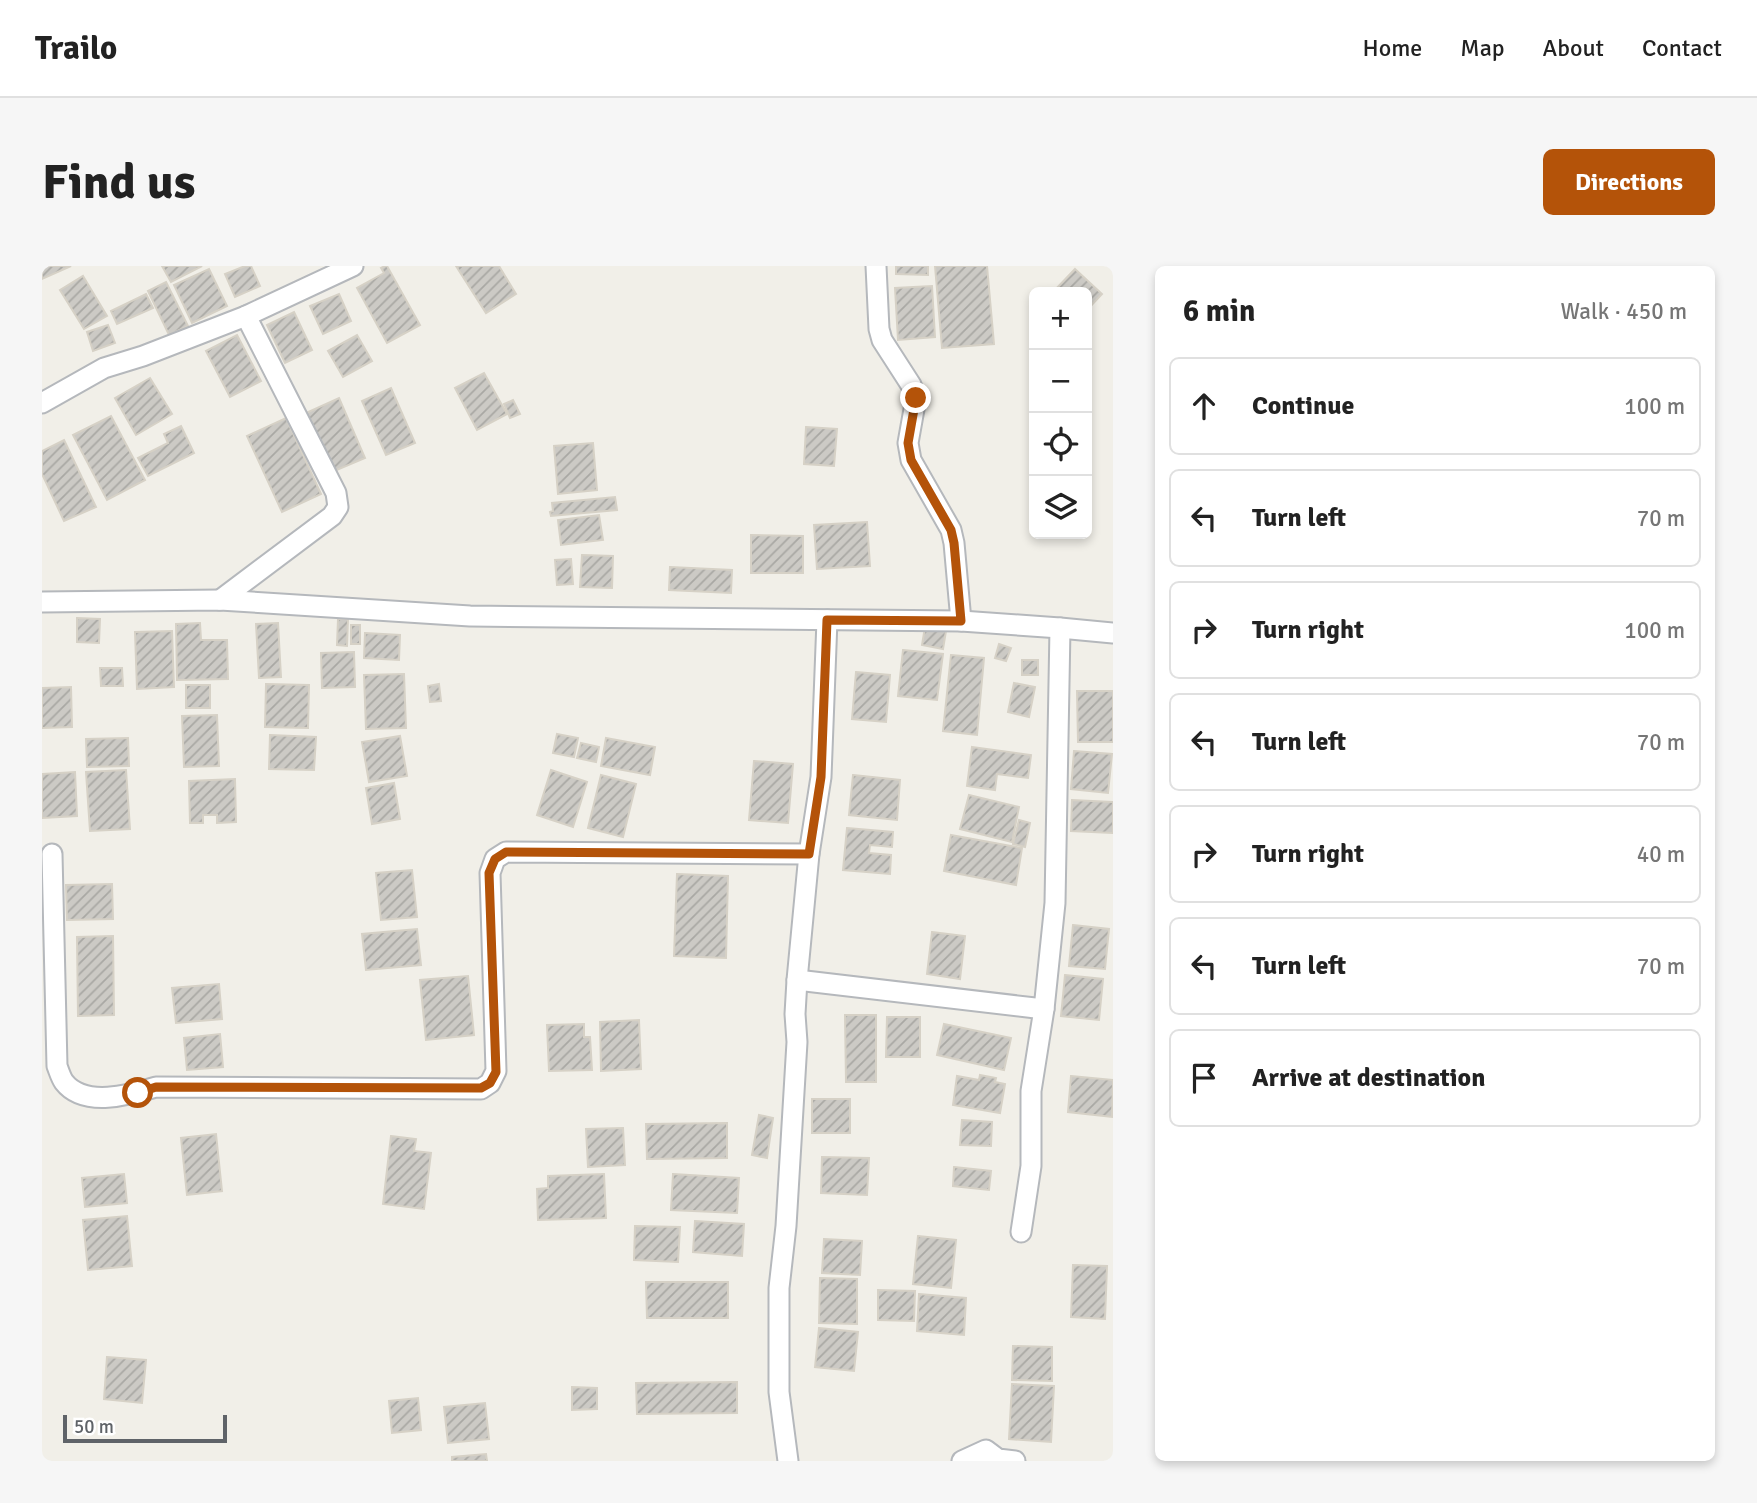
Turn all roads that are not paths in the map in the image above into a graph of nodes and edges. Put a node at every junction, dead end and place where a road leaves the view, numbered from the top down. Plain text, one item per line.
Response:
1 (352, 266) edge
2 (876, 266) edge
3 (246, 316) junction
4 (42, 403) edge
5 (220, 600) junction
6 (42, 602) edge
7 (827, 620) junction
8 (961, 621) junction
9 (1060, 628) junction
10 (1113, 634) edge
11 (52, 854) dead end
12 (809, 854) junction
13 (797, 980) junction
14 (1044, 1009) junction
15 (1021, 1232) dead end
16 (788, 1461) edge
17 (962, 1461) edge
18 (1015, 1461) edge

1 - 3 street
2 - 8 street
3 - 4 street
3 - 5 street
5 - 6 street
5 - 7 street
7 - 8 street
7 - 12 street
8 - 9 street
9 - 10 street
9 - 14 street
11 - 12 street
12 - 13 street
13 - 14 street
13 - 16 street
14 - 15 street
17 - 18 street

